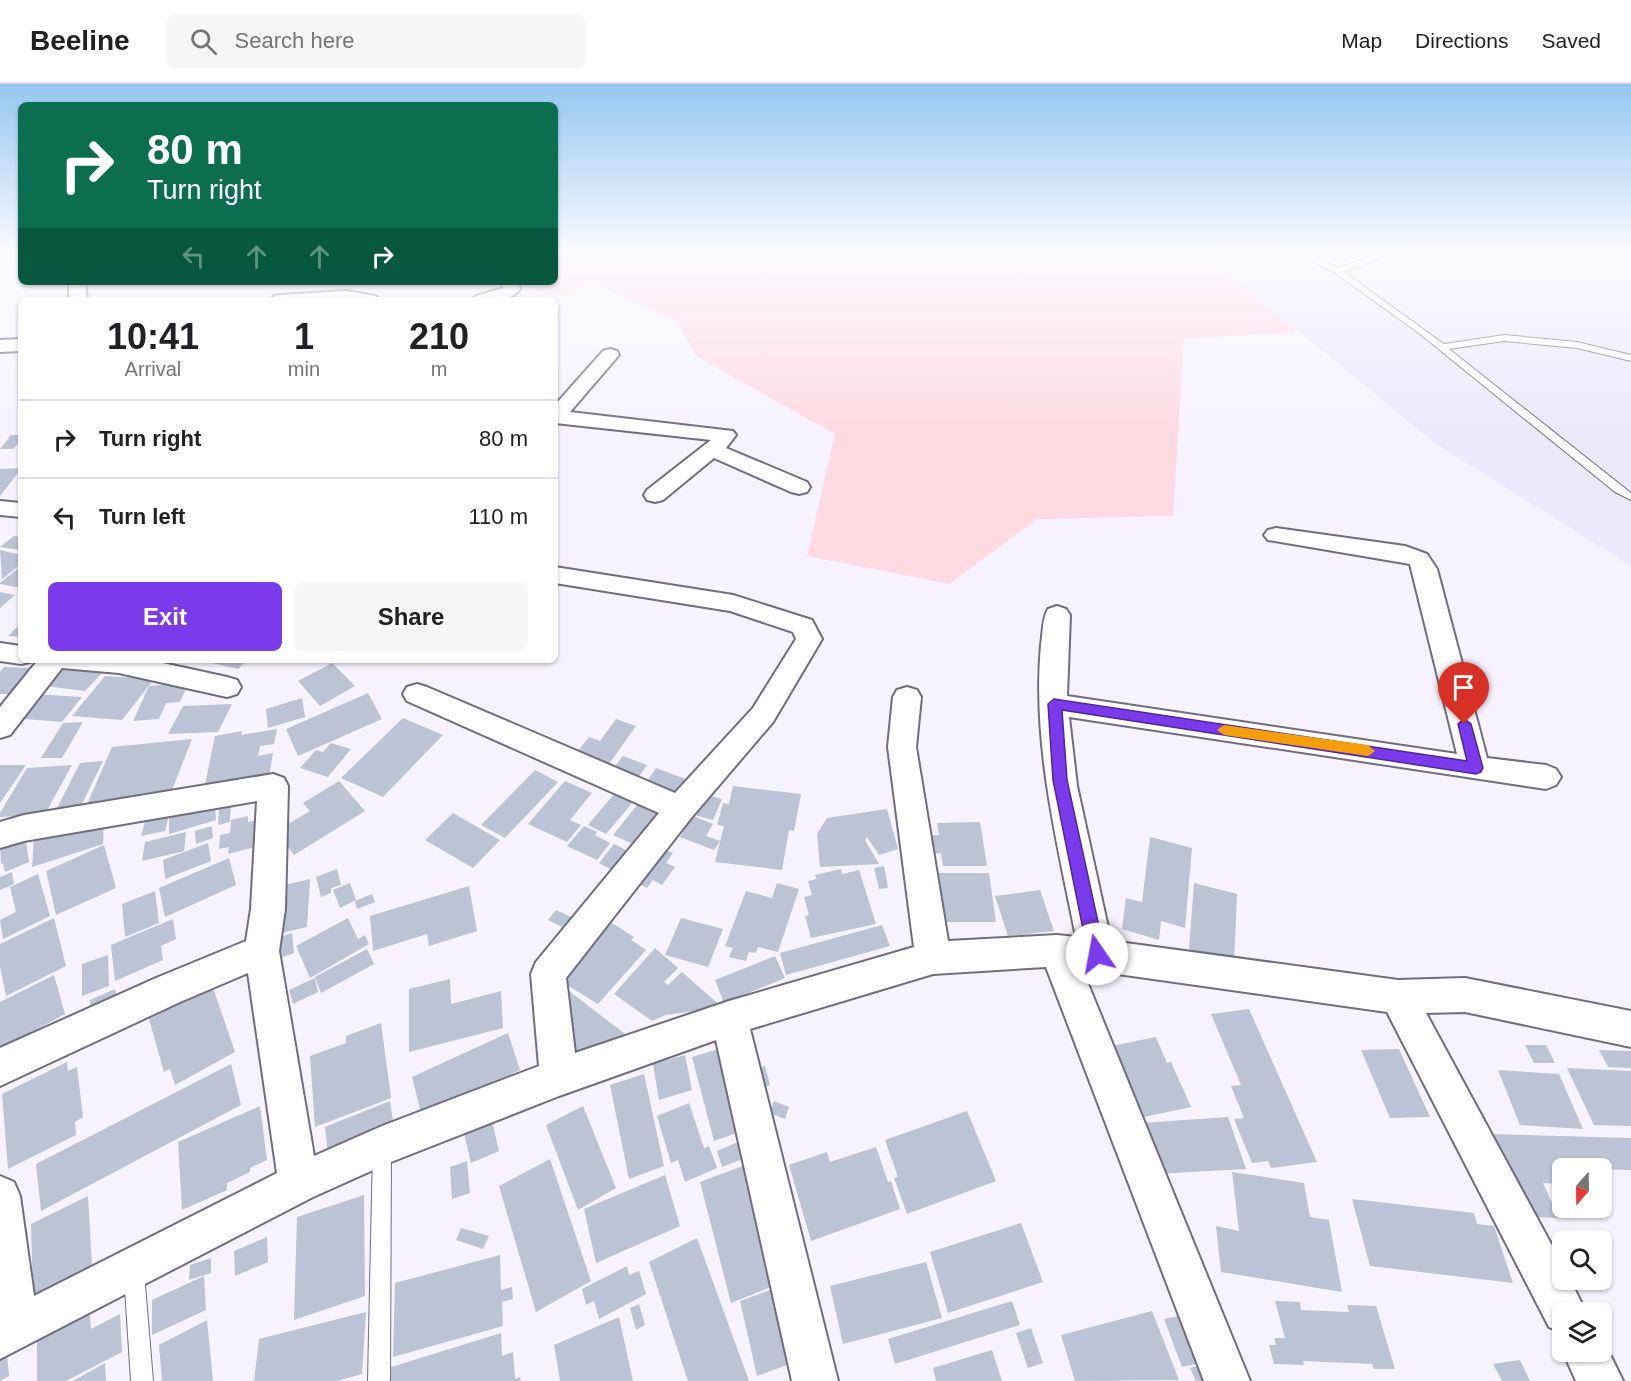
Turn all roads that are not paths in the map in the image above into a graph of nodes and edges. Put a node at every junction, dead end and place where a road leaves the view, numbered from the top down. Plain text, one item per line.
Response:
1 (1394, 312) edge
2 (18, 345) edge
3 (0, 346) edge
4 (1443, 347) junction
5 (610, 355) dead end
6 (1631, 358) edge
7 (558, 414) edge
8 (558, 417) edge
9 (711, 449) junction
10 (799, 487) dead end
11 (655, 495) dead end
12 (1631, 497) edge
13 (0, 508) edge
14 (18, 510) edge
15 (1276, 535) dead end
16 (558, 575) edge
17 (1057, 615) dead end
18 (0, 652) edge
19 (18, 655) edge
20 (51, 663) edge
21 (119, 663) edge
22 (227, 687) dead end
23 (417, 694) dead end
24 (907, 697) dead end
25 (1054, 704) junction
26 (0, 727) edge
27 (1476, 768) junction
28 (1546, 777) dead end
29 (680, 809) junction
30 (0, 835) edge
31 (262, 951) junction
32 (1057, 951) junction
33 (1097, 954) junction
34 (933, 958) junction
35 (1398, 997) junction
36 (729, 1018) junction
37 (1631, 1029) edge
38 (0, 1067) edge
39 (559, 1077) junction
40 (382, 1146) junction
41 (299, 1183) junction
42 (0, 1197) edge
43 (133, 1268) junction
44 (1559, 1302) edge
45 (9, 1332) edge
46 (1590, 1362) edge
47 (142, 1381) edge
48 (378, 1381) edge
49 (815, 1381) edge
50 (1227, 1381) edge
51 (1600, 1381) edge

1 - 4 lane
2 - 3 street
4 - 6 lane
4 - 12 lane
5 - 7 street
8 - 9 street
9 - 10 street
9 - 11 street
13 - 14 street
15 - 27 street
16 - 29 street
17 - 25 street
18 - 19 street
20 - 26 street
21 - 22 street
23 - 29 street
24 - 34 street
25 - 27 street
25 - 33 street
27 - 28 street
29 - 39 street
30 - 31 street
31 - 38 street
31 - 41 street
32 - 33 street
32 - 34 street
32 - 50 street
33 - 35 street
34 - 36 street
35 - 37 street
35 - 44 street
36 - 39 street
36 - 49 street
39 - 40 street
40 - 41 street
40 - 48 lane
41 - 43 street
42 - 45 street
43 - 45 street
43 - 47 lane
46 - 51 street

